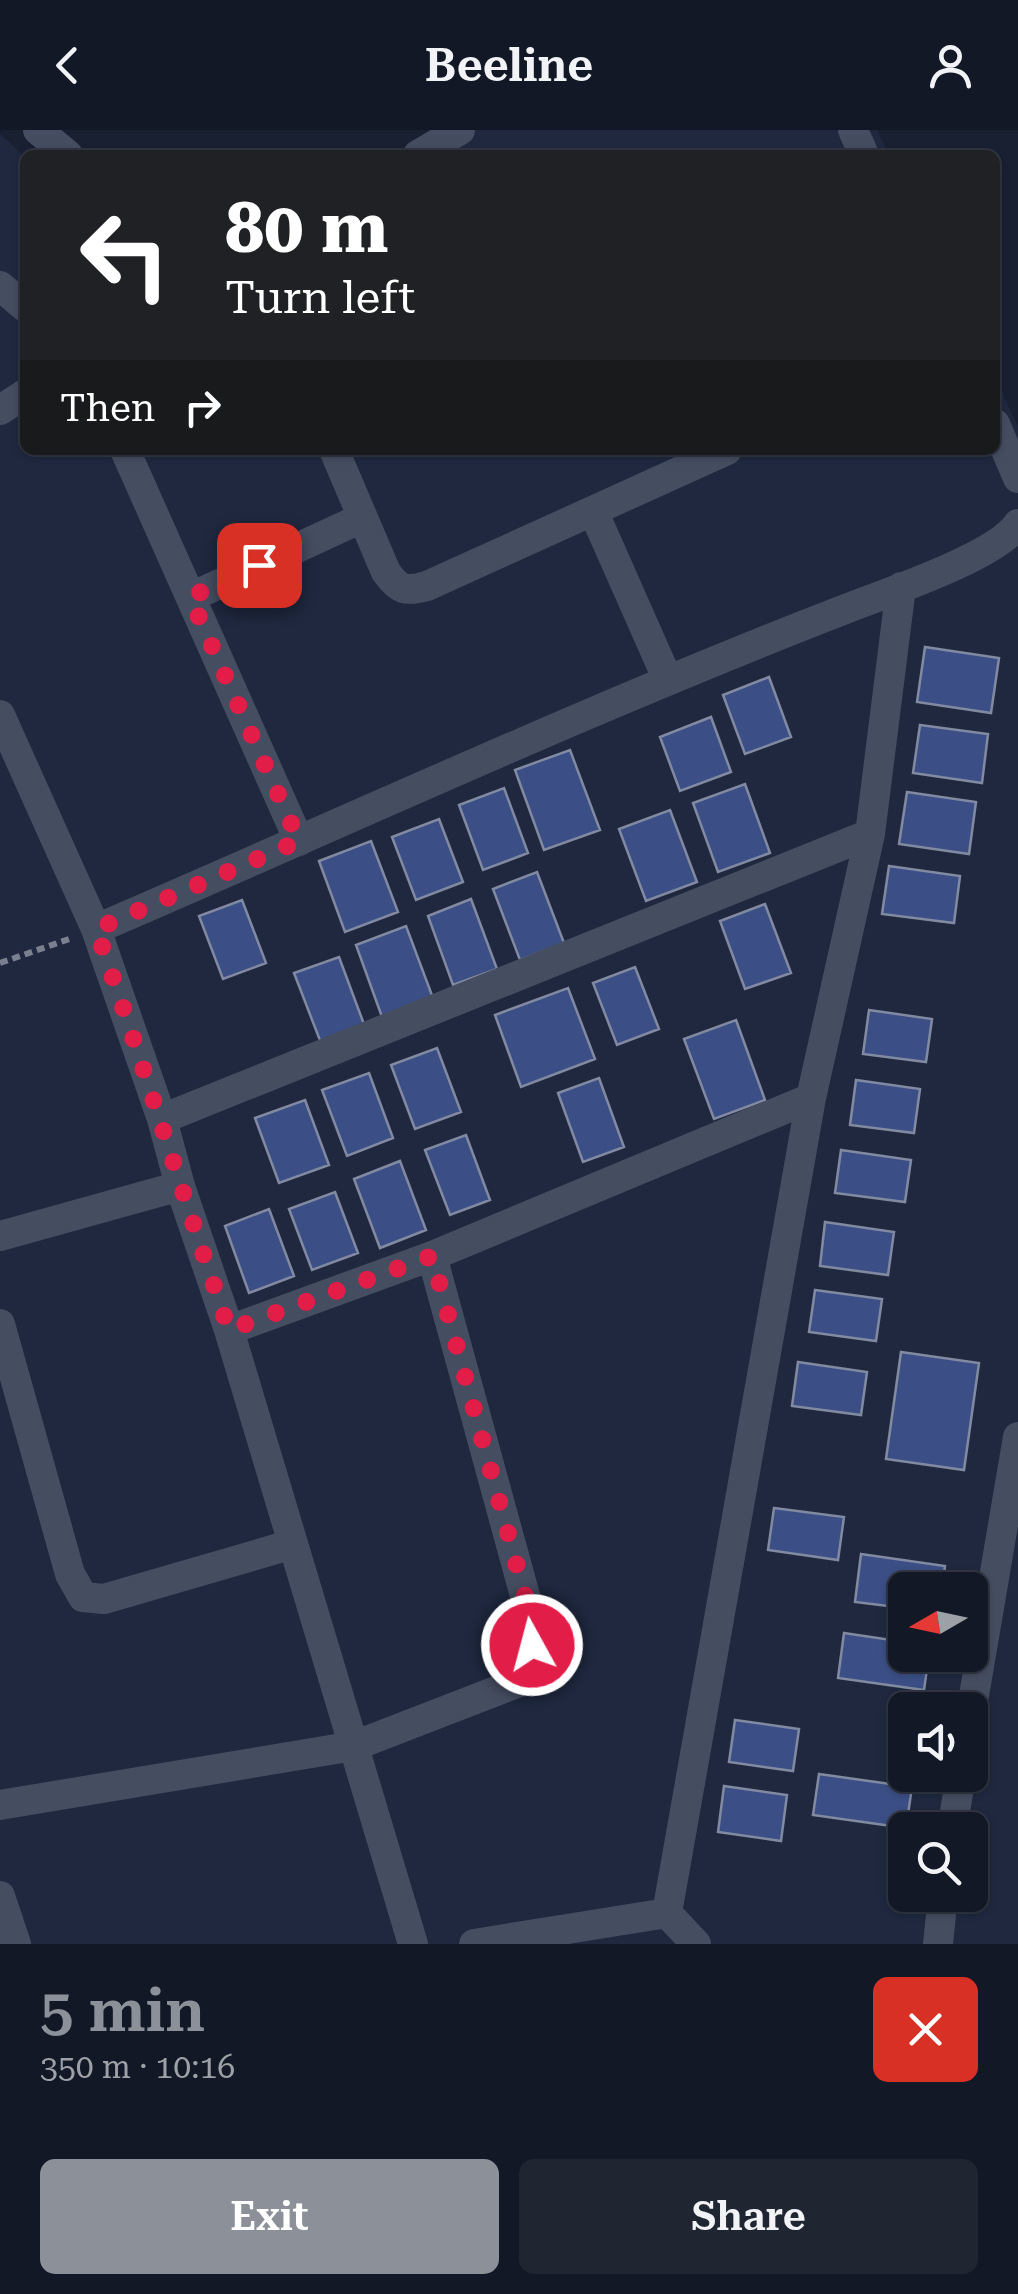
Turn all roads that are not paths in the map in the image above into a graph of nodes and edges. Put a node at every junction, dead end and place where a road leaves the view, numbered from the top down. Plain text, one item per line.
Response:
1 (38, 130) edge
2 (460, 130) edge
3 (62, 150) edge
4 (430, 150) edge
5 (0, 286) edge
6 (20, 304) edge
7 (1000, 436) edge
8 (127, 455) edge
9 (336, 455) edge
10 (716, 455) edge
11 (1018, 478) edge
12 (594, 512) junction
13 (362, 518) junction
14 (1018, 524) edge
15 (900, 587) junction
16 (190, 597) junction
17 (667, 678) junction
18 (0, 716) edge
19 (870, 834) junction
20 (299, 841) junction
21 (96, 929) junction
22 (811, 1098) junction
23 (162, 1118) junction
24 (180, 1186) junction
25 (0, 1236) edge
26 (432, 1256) junction
27 (0, 1324) edge
28 (229, 1330) junction
29 (1018, 1437) edge
30 (1015, 1468) edge
31 (293, 1544) junction
32 (975, 1692) edge
33 (354, 1746) junction
34 (0, 1805) edge
35 (0, 1896) edge
36 (941, 1912) edge
37 (667, 1914) junction
38 (939, 1943) edge
39 (16, 1944) edge
40 (414, 1944) edge
41 (474, 1944) edge
42 (696, 1944) edge

1 - 3 street
2 - 4 street
5 - 6 street
7 - 11 street
8 - 16 street
9 - 13 street
10 - 12 street
12 - 13 street
12 - 17 street
13 - 16 street
14 - 15 street
15 - 17 street
15 - 19 street
16 - 20 street
17 - 20 street
18 - 21 street
19 - 22 street
19 - 23 street
20 - 21 street
21 - 23 street
22 - 26 street
22 - 37 street
23 - 24 street
24 - 25 street
24 - 28 street
26 - 28 street
26 - 33 street
27 - 31 street
28 - 31 street
29 - 30 street
30 - 32 street
31 - 33 street
33 - 34 street
33 - 40 street
35 - 39 street
36 - 38 street
37 - 41 street
37 - 42 street

